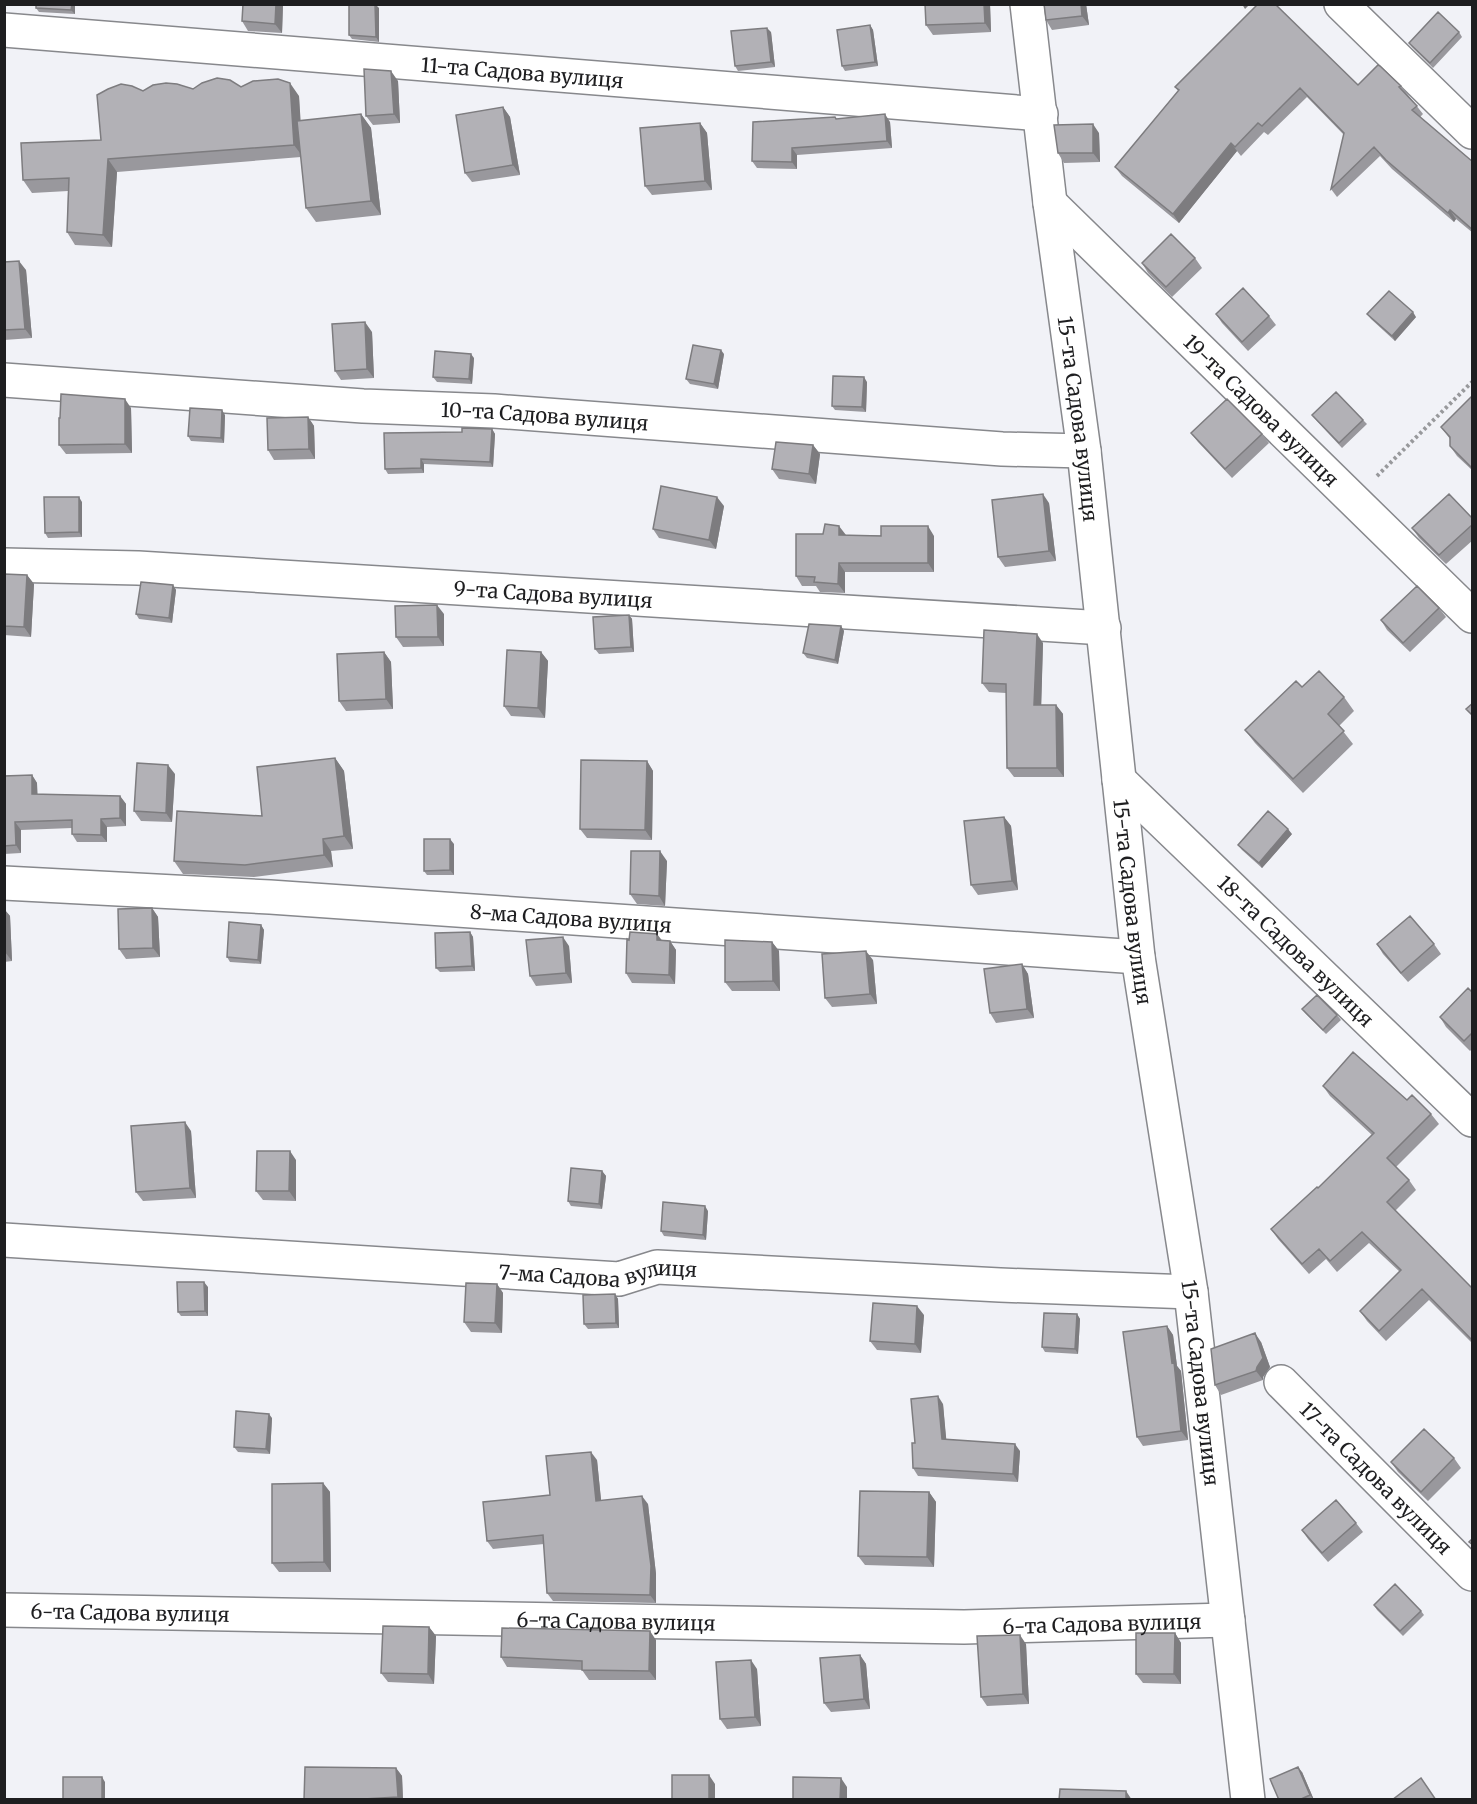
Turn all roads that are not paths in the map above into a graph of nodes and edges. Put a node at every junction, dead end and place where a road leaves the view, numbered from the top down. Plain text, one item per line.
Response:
1 (1027, 4) edge
2 (1341, 4) edge
3 (4, 30) edge
4 (1041, 114) junction
5 (1473, 132) edge
6 (1050, 203) junction
7 (4, 380) edge
8 (1084, 451) junction
9 (4, 565) edge
10 (1473, 616) edge
11 (1104, 628) junction
12 (1119, 780) junction
13 (4, 883) edge
14 (1138, 957) junction
15 (1473, 1120) edge
16 (4, 1240) edge
17 (1191, 1292) junction
18 (1281, 1382) dead end
19 (1473, 1574) edge
20 (4, 1610) edge
21 (1228, 1620) junction
22 (1248, 1800) edge

1 - 4 street, 15-та Садова вулиця
2 - 5 street
3 - 4 street, 11-та Садова вулиця
4 - 6 street, 15-та Садова вулиця
6 - 8 street, 15-та Садова вулиця
6 - 10 street, 19-та Садова вулиця
7 - 8 street, 10-та Садова вулиця
8 - 11 street, 15-та Садова вулиця
9 - 11 street, 9-та Садова вулиця
11 - 12 street, 15-та Садова вулиця
12 - 14 street, 15-та Садова вулиця
12 - 15 street, 18-та Садова вулиця
13 - 14 street, 8-ма Садова вулиця
14 - 17 street, 15-та Садова вулиця
16 - 17 street, 7-ма Садова вулиця
17 - 21 street, 15-та Садова вулиця
18 - 19 street, 17-та Садова вулиця
20 - 21 street, 6-та Садова вулиця
21 - 22 street, 15-та Садова вулиця

